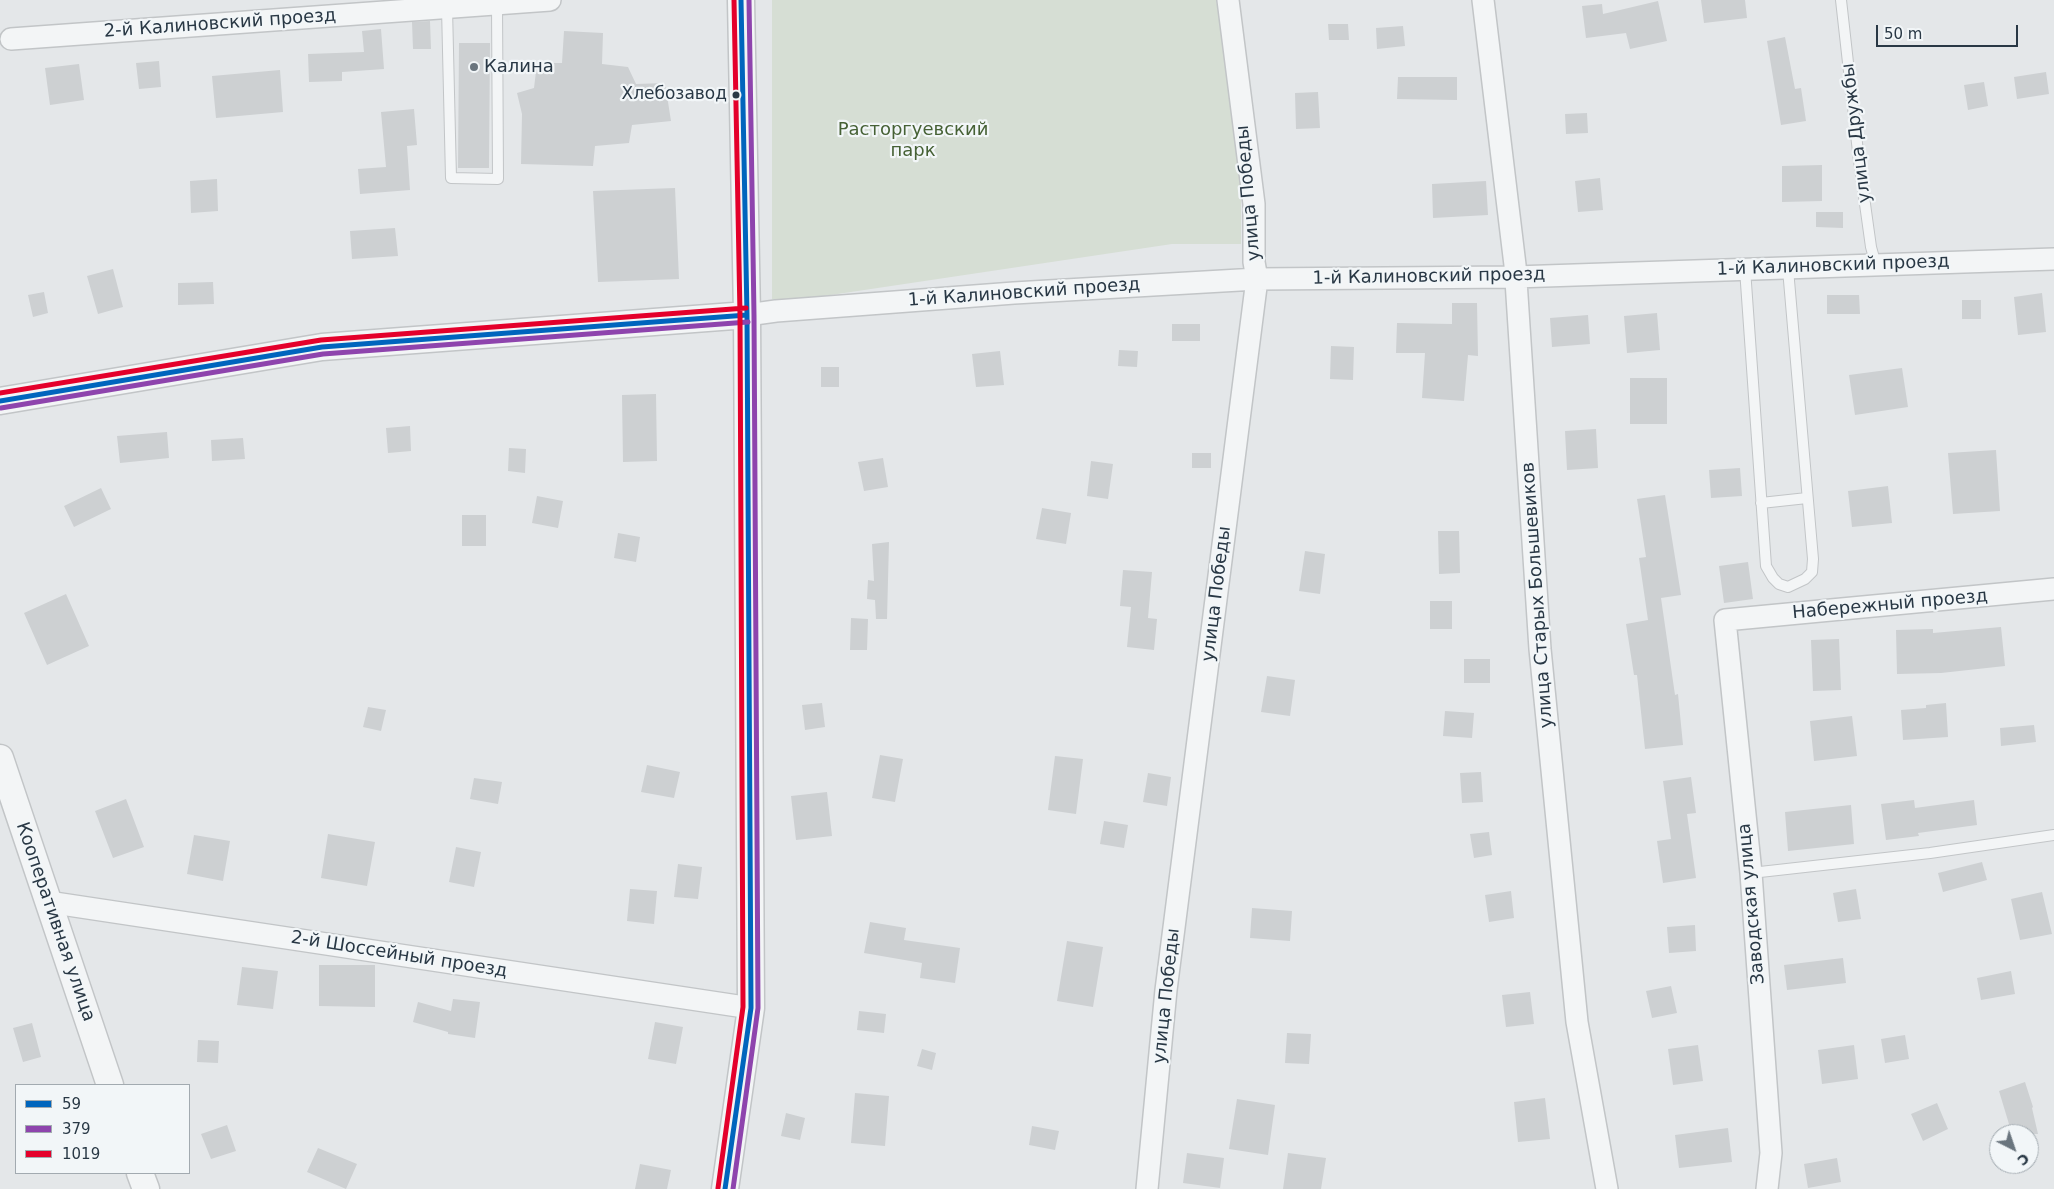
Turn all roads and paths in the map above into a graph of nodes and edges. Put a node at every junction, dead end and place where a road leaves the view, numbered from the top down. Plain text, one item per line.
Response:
1 (550, 0) edge
2 (741, 0) edge
3 (1228, 0) edge
4 (1483, 0) edge
5 (1841, 0) edge
6 (497, 4) junction
7 (447, 8) junction
8 (11, 39) dead end
9 (2054, 259) edge
10 (1876, 265) junction
11 (1745, 269) junction
12 (1788, 269) junction
13 (1515, 277) junction
14 (1258, 279) junction
15 (747, 315) junction
16 (0, 401) edge
17 (1807, 498) junction
18 (1761, 503) junction
19 (2054, 589) edge
20 (1725, 620) joint
21 (0, 758) edge
22 (2054, 835) edge
23 (1751, 873) junction
24 (48, 902) junction
25 (751, 1008) junction
26 (110, 1084) edge
27 (140, 1174) edge
28 (146, 1189) edge
29 (726, 1189) edge
30 (1147, 1189) edge
31 (1607, 1189) edge
32 (1768, 1189) edge

1 - 6 street, 2-й Калиновский проезд
2 - 15 street
3 - 14 street, улица Победы
4 - 13 street, улица Старых Большевиков
5 - 10 lane, улица Дружбы
6 - 7 street, 2-й Калиновский проезд
6 - 7 lane
7 - 8 street, 2-й Калиновский проезд
9 - 10 street, 1-й Калиновский проезд
10 - 12 street, 1-й Калиновский проезд
11 - 12 street, 1-й Калиновский проезд
11 - 13 street, 1-й Калиновский проезд
11 - 18 lane
12 - 17 lane
13 - 14 street, 1-й Калиновский проезд
13 - 31 street, улица Старых Большевиков
14 - 15 street, 1-й Калиновский проезд
14 - 30 street, улица Победы
15 - 16 street, 1-й Калиновский проезд
15 - 25 street
17 - 18 lane
17 - 18 lane
19 - 20 street, Набережный проезд
20 - 23 street, Заводская улица
21 - 24 street, Кооперативная улица
22 - 23 lane
23 - 32 street, Заводская улица
24 - 25 street, 2-й Шоссейный проезд
24 - 26 street, Кооперативная улица
25 - 29 street
27 - 28 street

